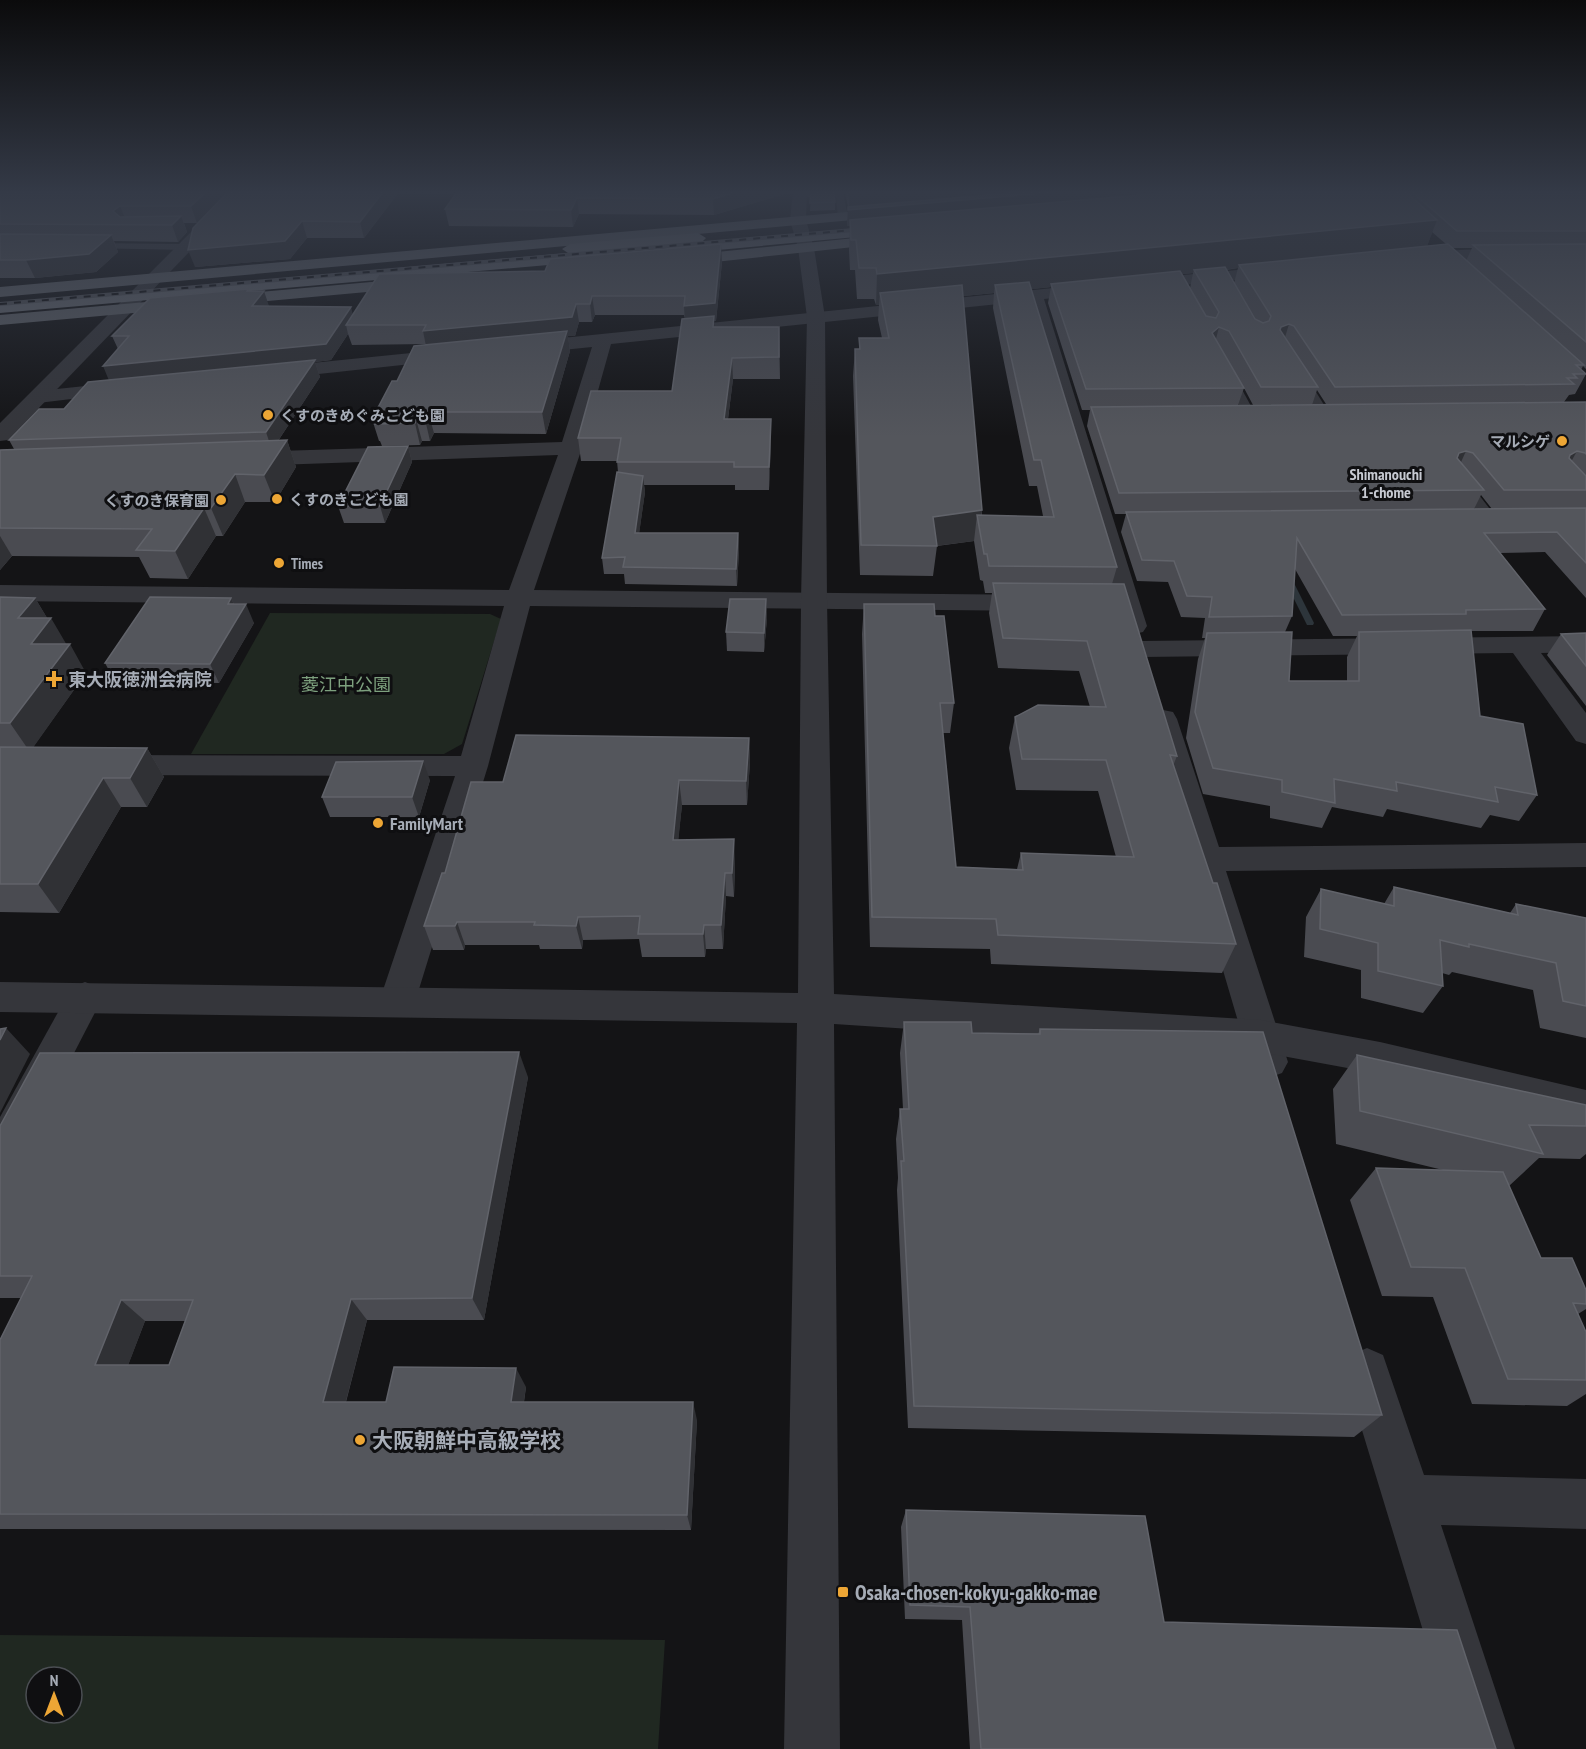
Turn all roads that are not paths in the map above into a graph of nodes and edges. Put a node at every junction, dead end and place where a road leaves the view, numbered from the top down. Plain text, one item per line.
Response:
1 (159, 274) edge
2 (213, 274) edge
3 (299, 274) edge
4 (372, 274) edge
5 (531, 274) edge
6 (810, 274) edge
7 (1266, 274) edge
8 (154, 279) junction
9 (1130, 285) edge
10 (1106, 288) edge
11 (0, 292) edge
12 (1034, 295) junction
13 (0, 298) edge
14 (0, 308) edge
15 (126, 308) junction
16 (816, 317) junction
17 (0, 320) edge
18 (603, 340) junction
19 (509, 350) edge
20 (473, 353) edge
21 (1220, 361) edge
22 (1294, 368) edge
23 (250, 375) edge
24 (144, 386) edge
25 (38, 397) junction
26 (1272, 416) edge
27 (1304, 416) edge
28 (1325, 416) junction
29 (1349, 416) edge
30 (1227, 417) edge
31 (1251, 417) junction
32 (1071, 418) junction
33 (1095, 418) edge
34 (0, 435) edge
35 (571, 448) junction
36 (226, 460) edge
37 (1457, 477) edge
38 (1491, 519) junction
39 (1515, 519) edge
40 (1468, 520) edge
41 (0, 593) edge
42 (519, 598) junction
43 (814, 600) junction
44 (1057, 603) edge
45 (1586, 644) edge
46 (1521, 645) junction
47 (1142, 650) junction
48 (1586, 734) edge
49 (83, 765) edge
50 (473, 766) junction
51 (1586, 855) edge
52 (1206, 859) junction
53 (0, 997) edge
54 (85, 997) junction
55 (397, 1002) junction
56 (816, 1008) junction
57 (1261, 1036) junction
58 (1282, 1104) edge
59 (1586, 1107) edge
60 (0, 1156) edge
61 (1354, 1330) edge
62 (1408, 1499) junction
63 (1586, 1504) edge
64 (812, 1749) edge
65 (1487, 1749) edge

1 - 8 street
2 - 8 highway
3 - 13 highway
4 - 14 highway
5 - 15 highway
6 - 16 street
7 - 9 street
8 - 11 highway
8 - 15 street
10 - 12 street
12 - 16 street
12 - 32 street
15 - 17 highway
15 - 25 street
16 - 18 street
16 - 43 street
18 - 19 street
18 - 35 street
20 - 23 street
21 - 31 lane
22 - 28 lane
24 - 25 street
25 - 34 street
26 - 31 street
27 - 28 street
28 - 29 street
30 - 31 street
32 - 33 street
32 - 47 street
35 - 36 street
35 - 42 street
37 - 38 lane
38 - 39 street
38 - 40 street
41 - 42 street
42 - 43 street
42 - 50 street
43 - 44 street
43 - 56 street
45 - 46 street
46 - 47 street
46 - 48 street
47 - 52 street
49 - 50 street
50 - 55 street
51 - 52 street
52 - 57 street
53 - 54 street
54 - 55 street
54 - 60 street
55 - 56 street
56 - 57 street
56 - 64 street
57 - 58 street
57 - 59 street
61 - 62 street
62 - 63 street
62 - 65 street

